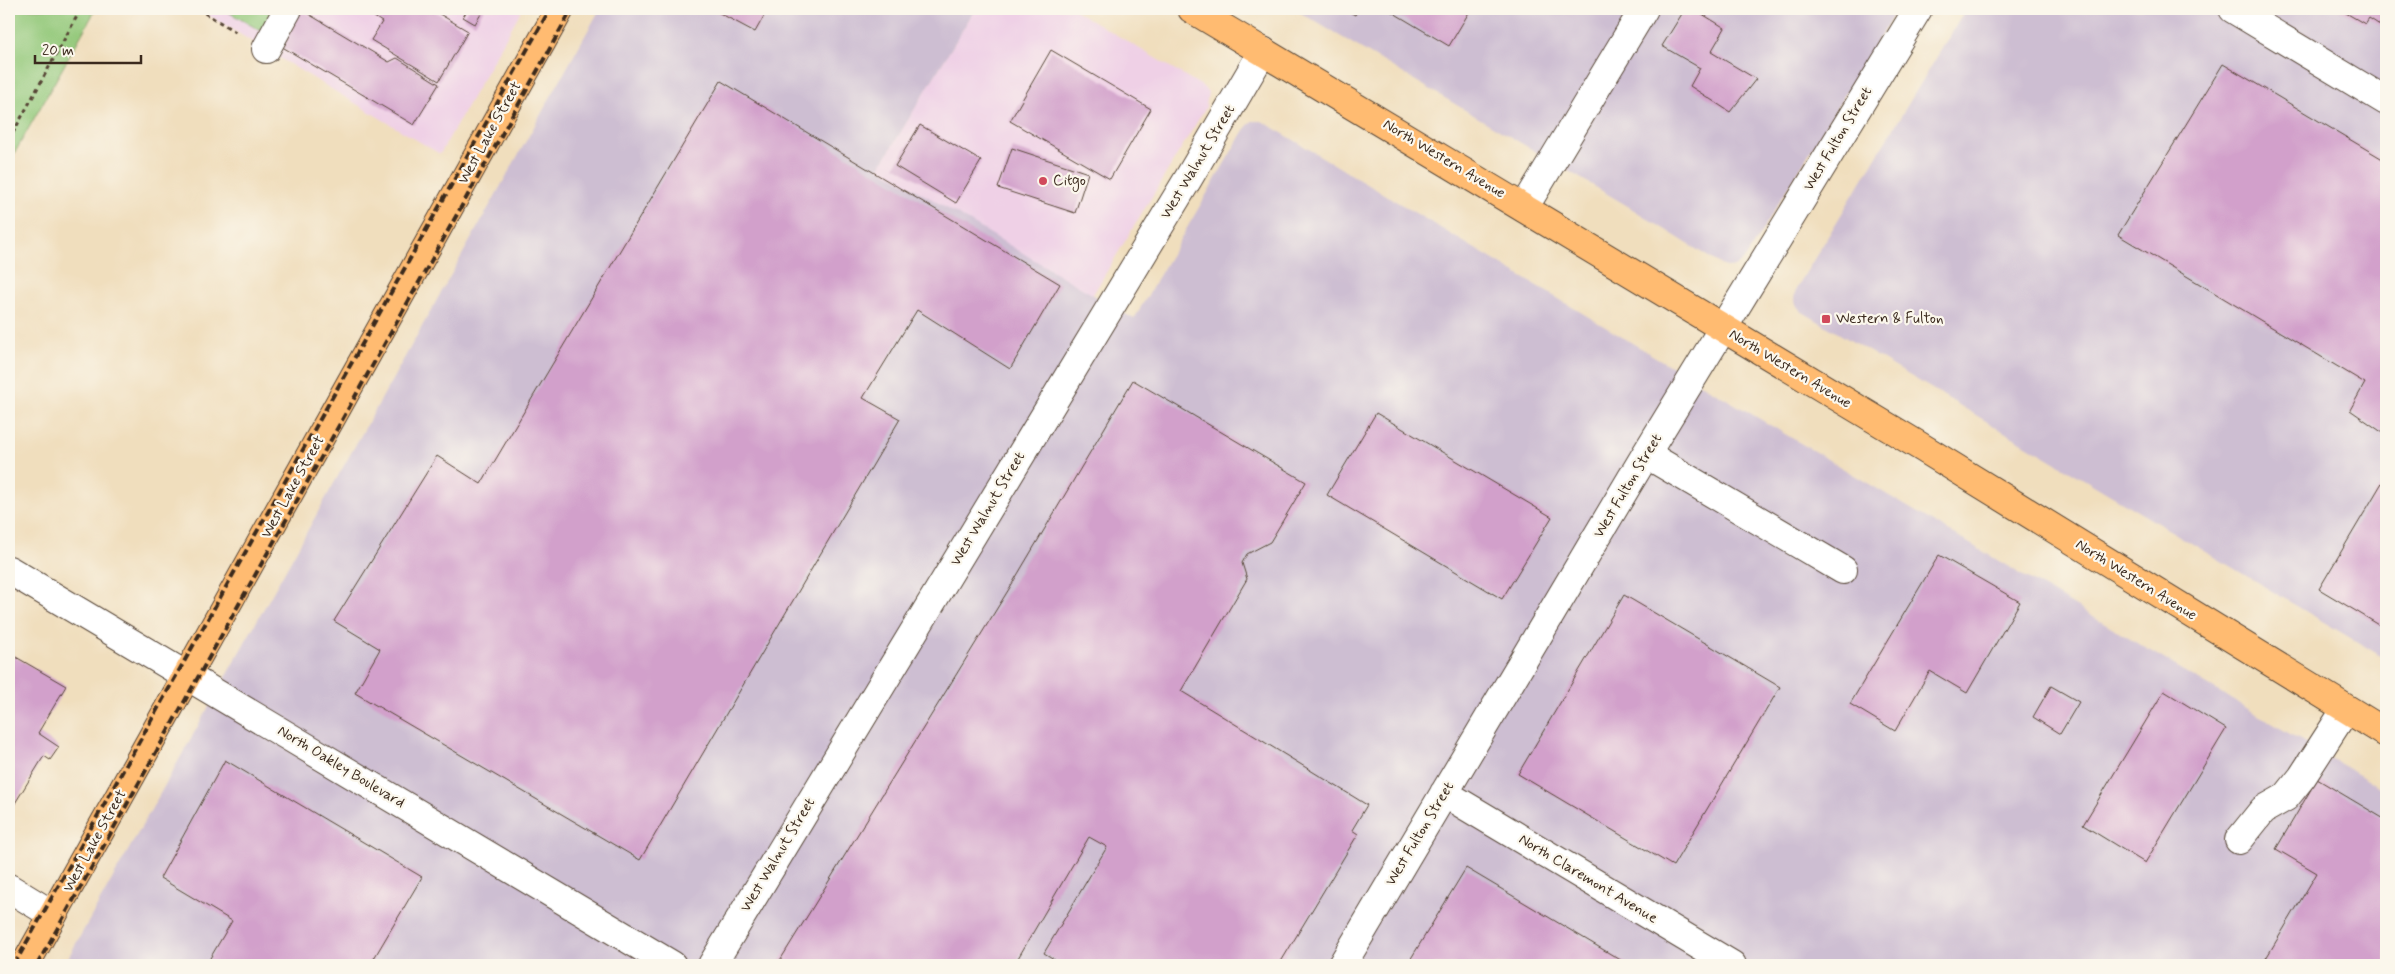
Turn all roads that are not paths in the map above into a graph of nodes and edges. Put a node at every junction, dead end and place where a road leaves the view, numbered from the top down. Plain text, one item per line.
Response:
1 (288, 9) edge
2 (560, 9) edge
3 (1192, 9) edge
4 (1644, 9) edge
5 (1918, 9) edge
6 (2233, 9) edge
7 (266, 49) road end
8 (1263, 51) junction
9 (2386, 101) edge
10 (1524, 208) junction
11 (1722, 328) junction
12 (1646, 454) junction
13 (9, 570) edge
14 (1843, 570) dead end
15 (187, 677) junction
16 (2346, 709) junction
17 (2386, 733) edge
18 (1444, 794) junction
19 (2239, 840) dead end
20 (9, 888) edge
21 (53, 915) junction
22 (25, 965) edge
23 (672, 965) edge
24 (712, 965) edge
25 (1342, 965) edge
26 (1732, 965) edge

1 - 7 street
2 - 15 main road, West Lake Street
3 - 8 main road, North Western Avenue
4 - 10 street
5 - 11 street, West Fulton Street
6 - 9 street
8 - 10 main road, North Western Avenue
8 - 24 street, West Walnut Street
10 - 11 main road, North Western Avenue
11 - 12 street, West Fulton Street
11 - 16 main road, North Western Avenue
12 - 14 street
12 - 18 street, West Fulton Street
13 - 15 street, North Oakley Boulevard
15 - 21 main road, West Lake Street
15 - 23 street, North Oakley Boulevard
16 - 17 main road, North Western Avenue
16 - 19 street
18 - 25 street, West Fulton Street
18 - 26 street, North Claremont Avenue
20 - 21 street
21 - 22 main road, West Lake Street

